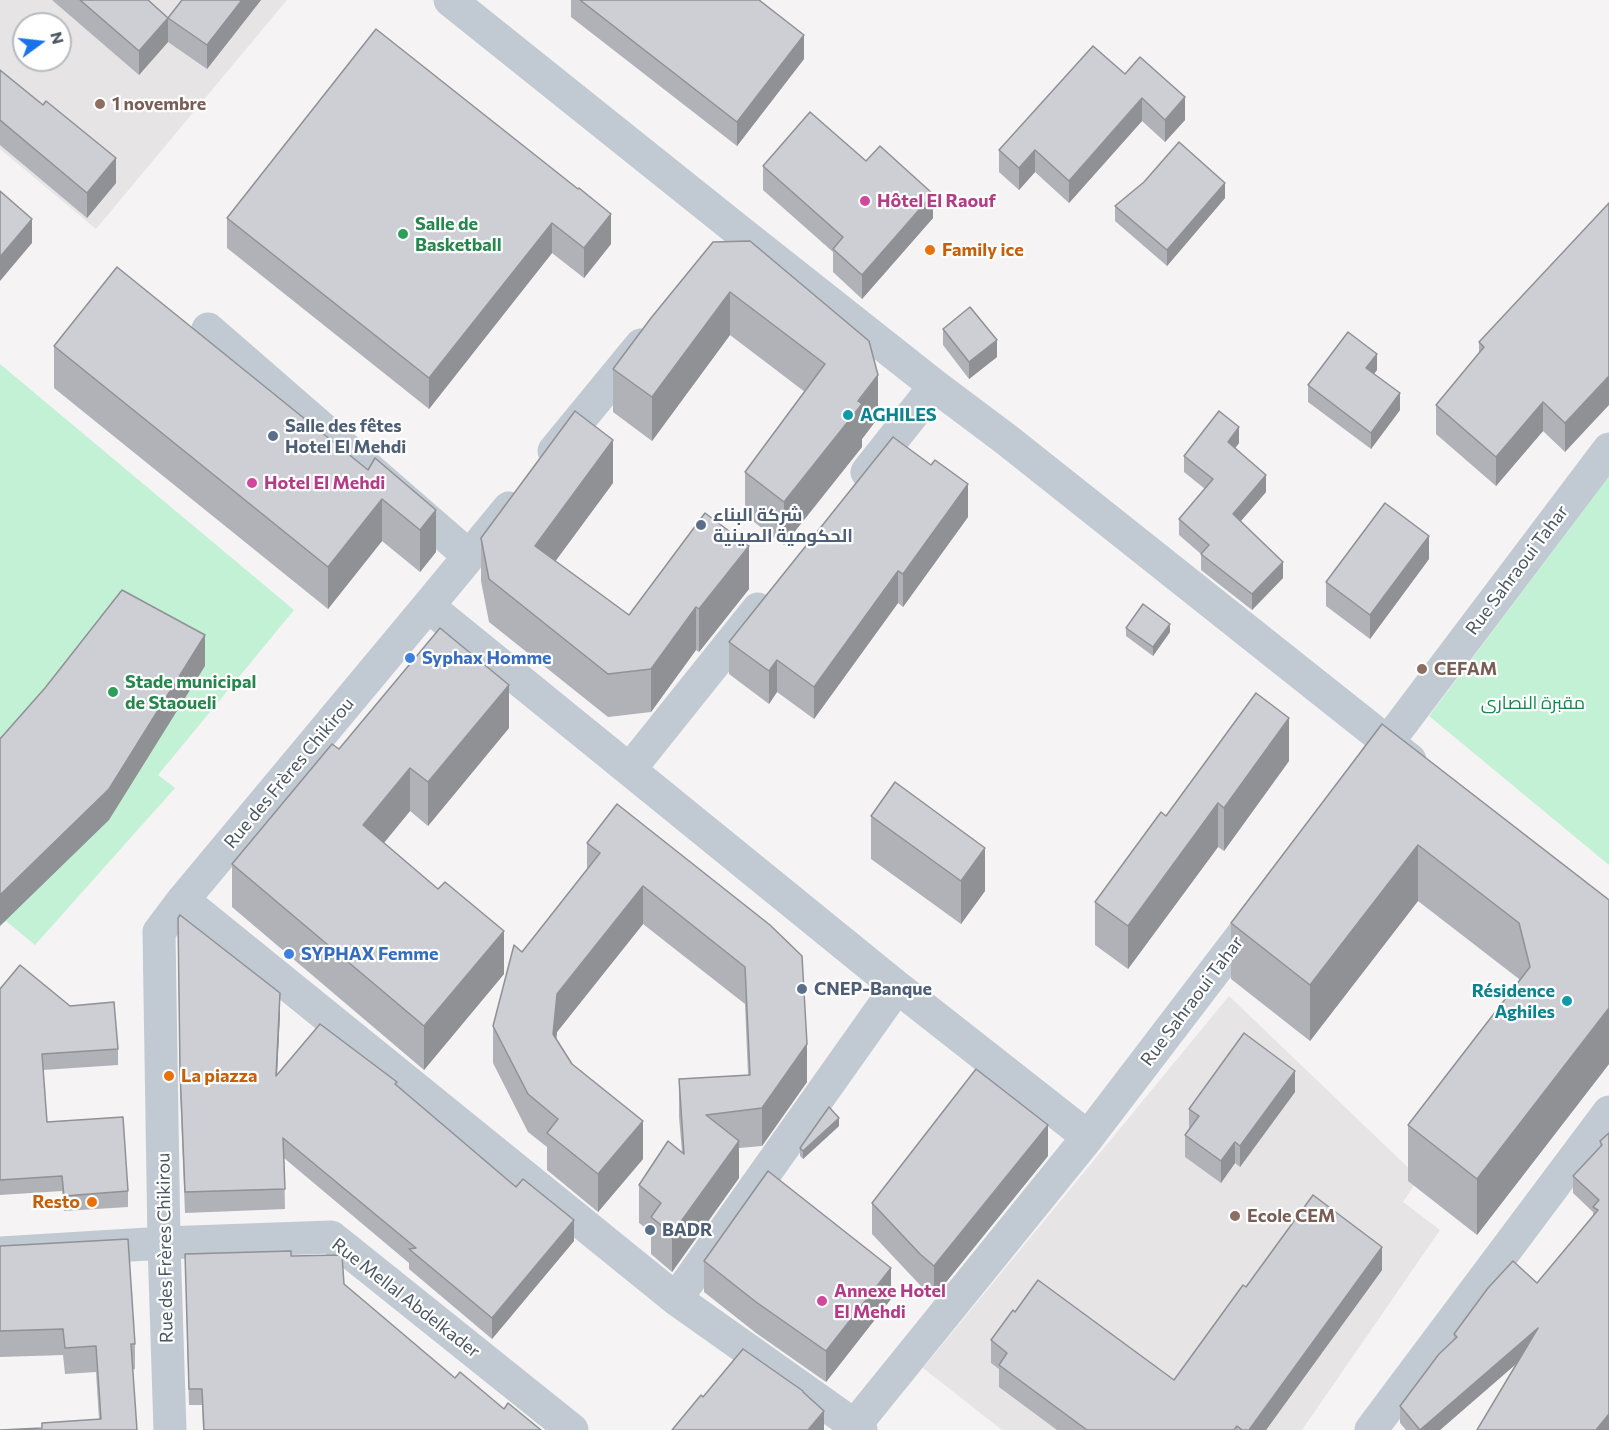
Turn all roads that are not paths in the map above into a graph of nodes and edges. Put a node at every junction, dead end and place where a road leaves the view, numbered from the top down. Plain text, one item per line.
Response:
1 (450, 0) edge
2 (661, 319) edge
3 (208, 329) dead end
4 (935, 386) junction
5 (1609, 449) edge
6 (847, 497) edge
7 (469, 556) junction
8 (774, 589) edge
9 (428, 606) junction
10 (1388, 742) junction
11 (630, 769) junction
12 (1434, 778) edge
13 (1359, 780) edge
14 (1274, 893) edge
15 (183, 900) junction
16 (897, 987) junction
17 (1609, 1112) edge
18 (1088, 1137) junction
19 (164, 1243) junction
20 (0, 1253) edge
21 (676, 1299) junction
22 (856, 1429) edge
23 (170, 1430) edge
24 (572, 1430) edge
25 (1371, 1430) edge

1 - 4 street
2 - 7 street, Rue des Frères Chikirou
3 - 7 street
4 - 6 street
4 - 10 street
5 - 10 street, Rue Sahraoui Tahar
7 - 9 street, Rue des Frères Chikirou
8 - 11 street
9 - 11 street
9 - 15 street, Rue des Frères Chikirou
10 - 12 street
10 - 13 street, Rue Sahraoui Tahar
11 - 16 street
14 - 18 street, Rue Sahraoui Tahar
15 - 19 street, Rue des Frères Chikirou
15 - 21 street
16 - 18 street
16 - 21 street
17 - 25 street
18 - 22 street, Rue Sahraoui Tahar
19 - 20 street, Rue Mellal Abdelkader
19 - 23 street, Rue des Frères Chikirou
19 - 24 street, Rue Mellal Abdelkader
21 - 22 street

